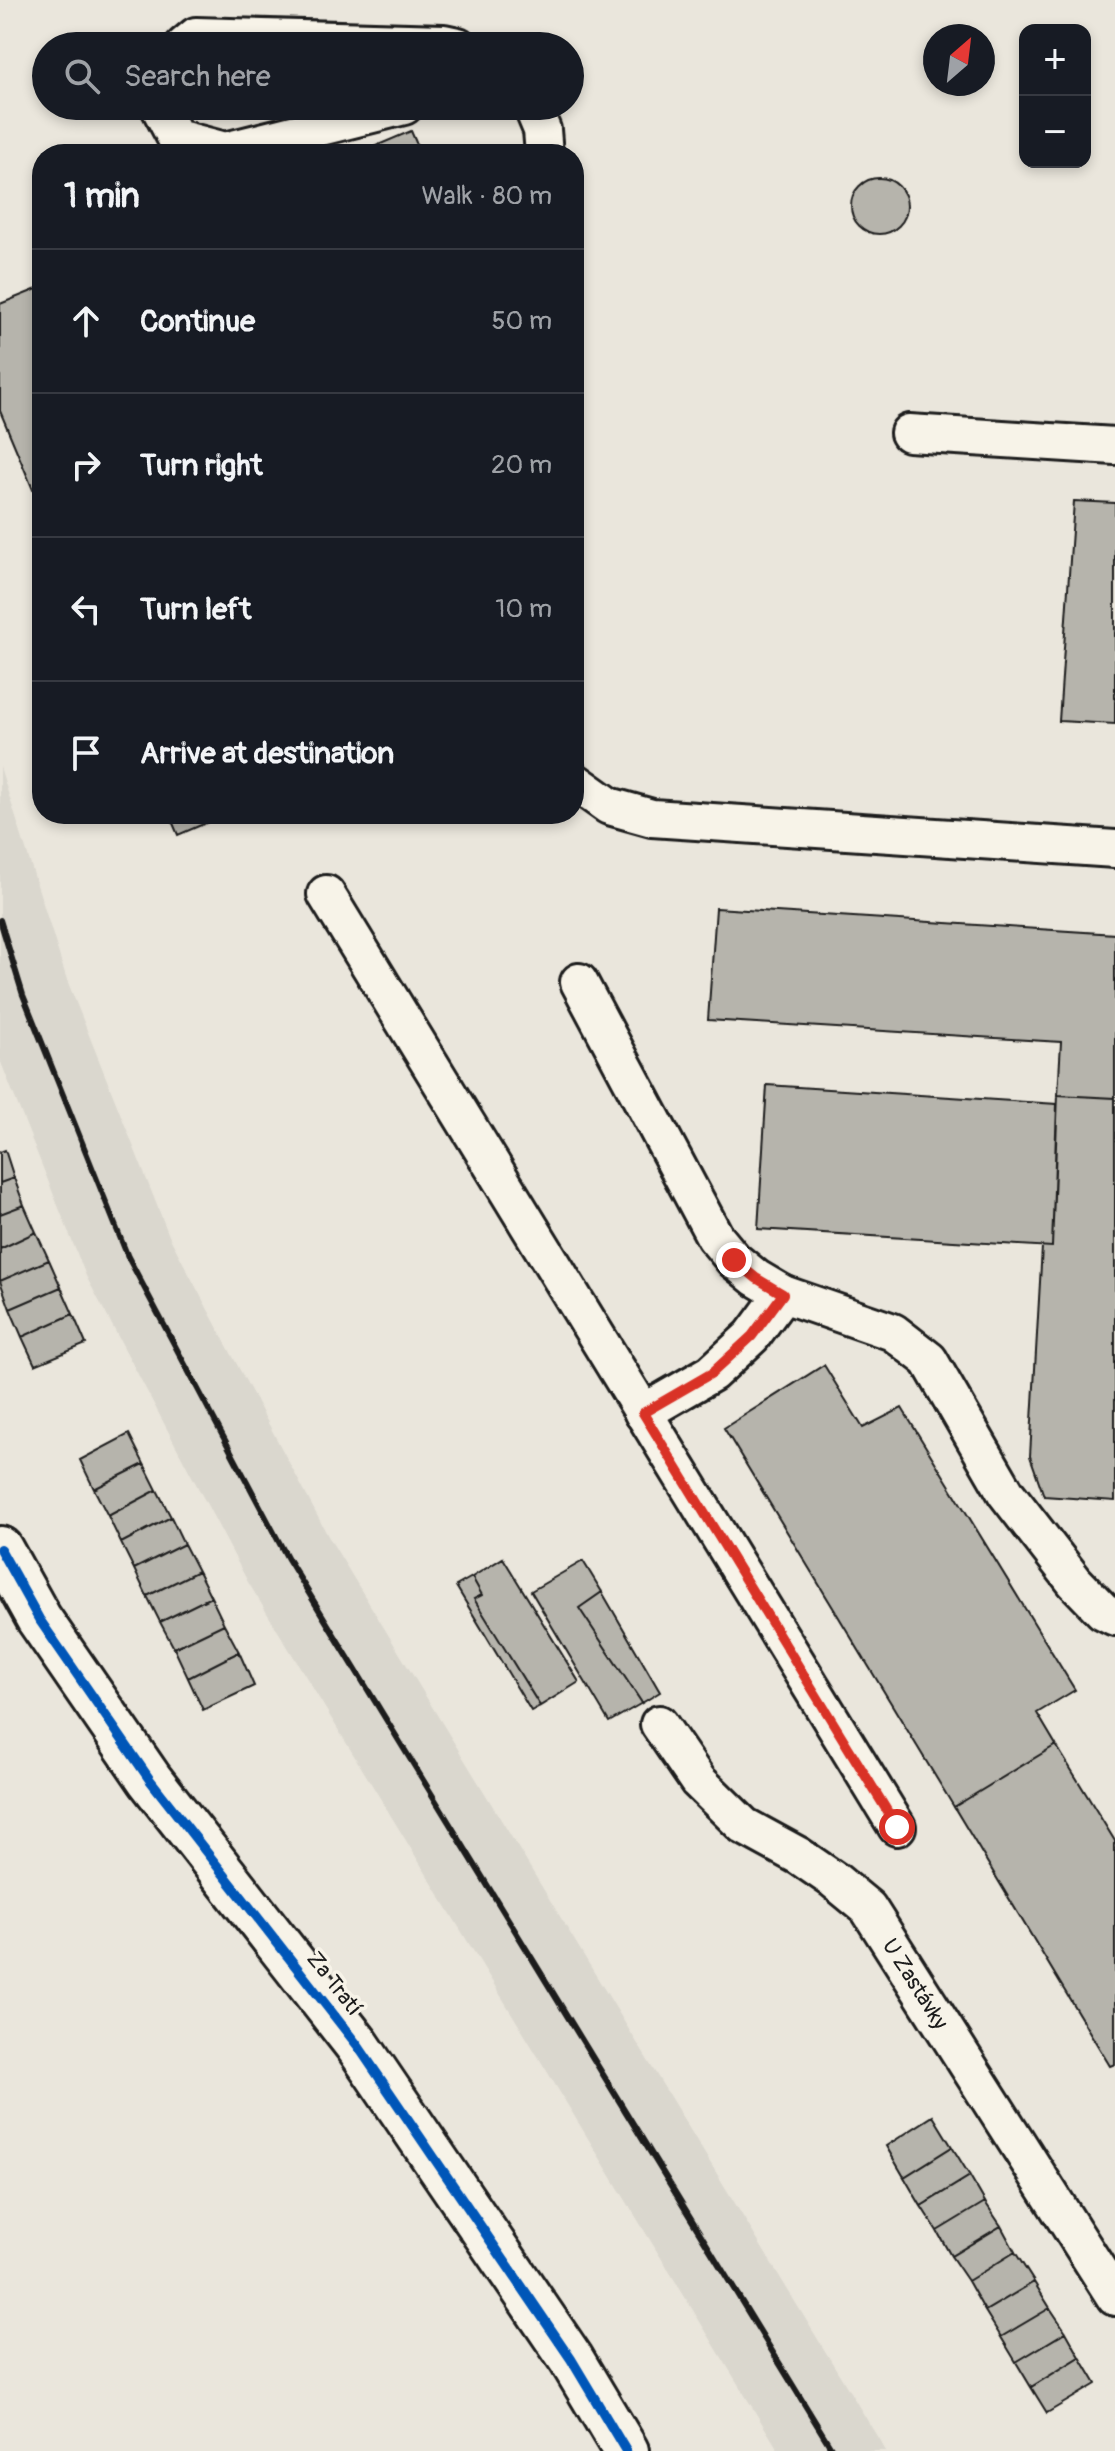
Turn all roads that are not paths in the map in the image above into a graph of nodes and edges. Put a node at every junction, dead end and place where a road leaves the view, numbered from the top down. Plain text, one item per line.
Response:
1 (166, 120) edge
2 (348, 120) edge
3 (538, 120) edge
4 (199, 144) edge
5 (253, 144) edge
6 (543, 144) edge
7 (909, 433) dead end
8 (1115, 446) edge
9 (584, 788) edge
10 (1115, 849) edge
11 (326, 894) dead end
12 (579, 982) dead end
13 (783, 1294) junction
14 (643, 1413) junction
15 (0, 1549) edge
16 (1115, 1617) edge
17 (659, 1724) dead end
18 (897, 1827) dead end
19 (1115, 2297) edge
20 (626, 2451) edge

1 - 4 lane
2 - 5 lane
3 - 6 lane
7 - 8 lane
9 - 10 lane
11 - 14 lane
12 - 13 lane
13 - 14 lane
13 - 16 lane
14 - 18 lane
15 - 20 street, Za Tratí
17 - 19 lane, U Zastávky

